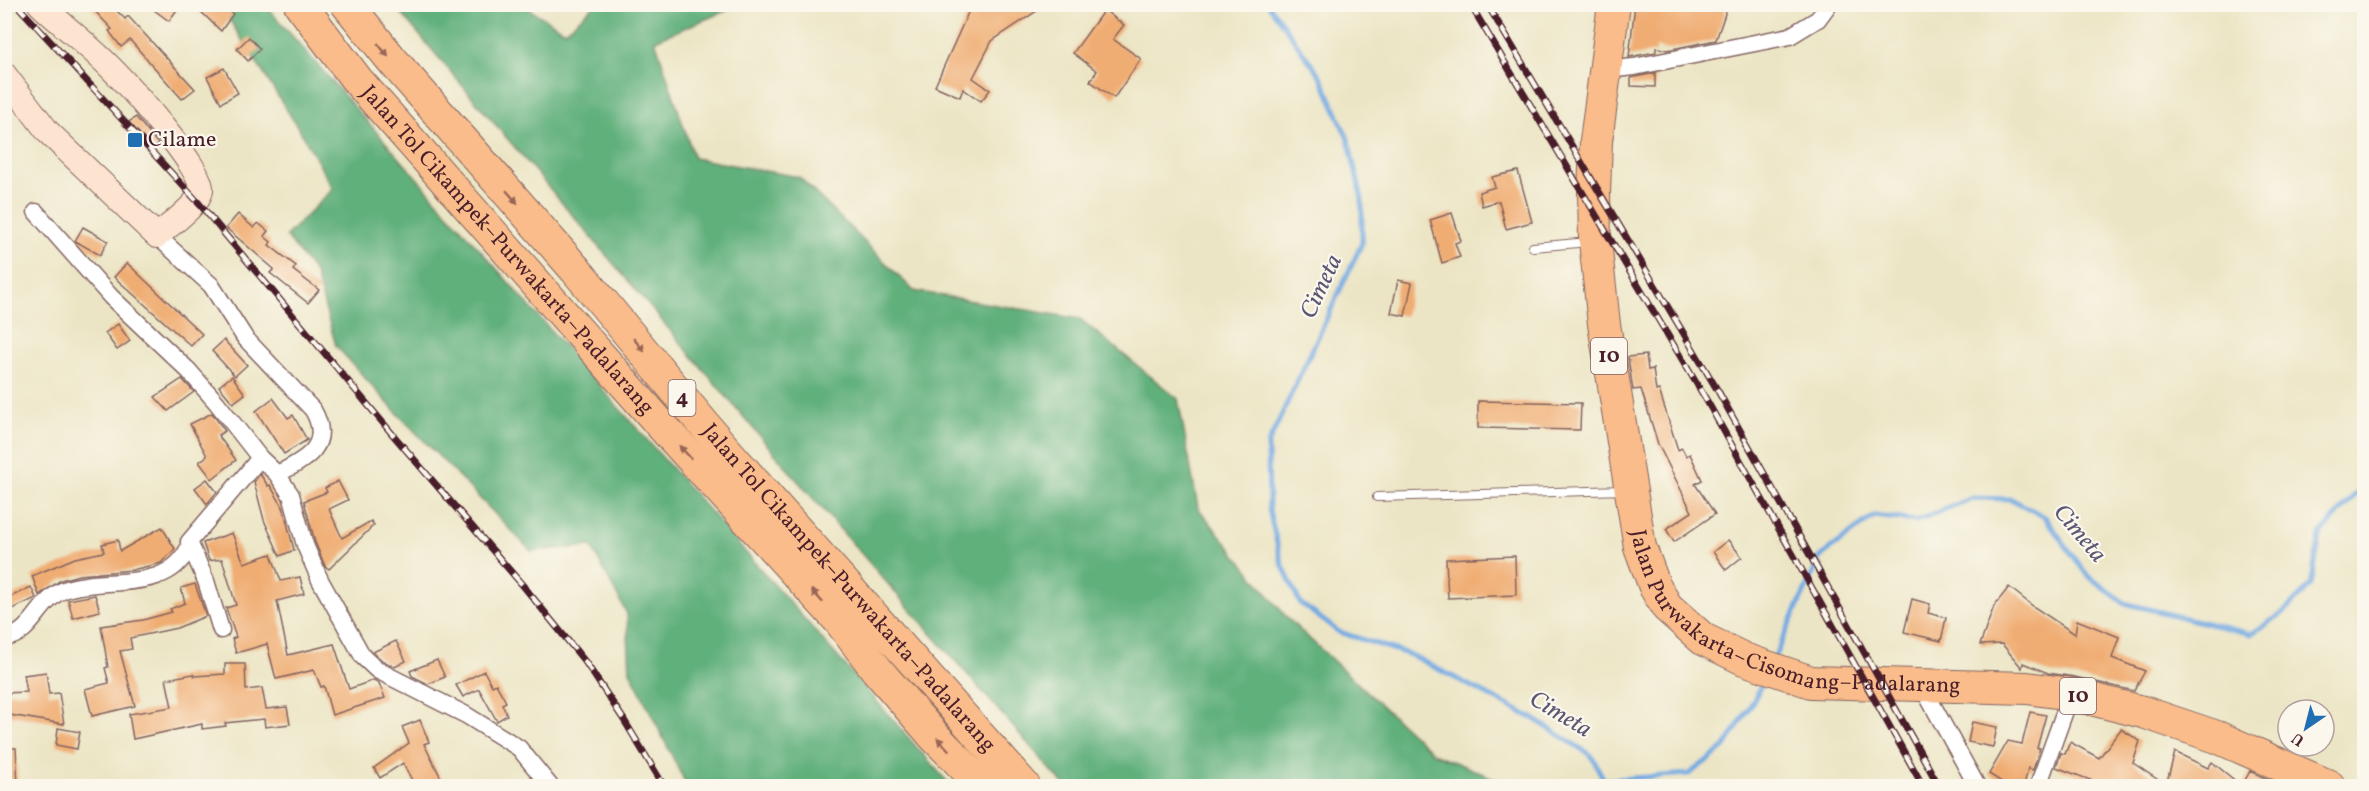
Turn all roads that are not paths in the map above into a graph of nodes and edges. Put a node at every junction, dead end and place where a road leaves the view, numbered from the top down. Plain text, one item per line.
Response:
1 (40, 4) edge
2 (300, 4) edge
3 (347, 4) edge
4 (1614, 4) edge
5 (1829, 4) edge
6 (1605, 70) junction
7 (4, 74) edge
8 (36, 213) dead end
9 (157, 236) junction
10 (1595, 241) junction
11 (1533, 247) dead end
12 (260, 458) junction
13 (277, 474) junction
14 (1629, 490) junction
15 (1377, 497) dead end
16 (189, 547) junction
17 (220, 630) dead end
18 (4, 638) edge
19 (1922, 686) junction
20 (2071, 694) junction
21 (550, 786) edge
22 (983, 786) edge
23 (1024, 786) edge
24 (1977, 786) edge
25 (2038, 786) edge
26 (2329, 786) edge

1 - 9 street
22 -> 2 highway, Jalan Tol Cikampek–Purwakarta–Padalarang / 4
3 -> 23 highway, Jalan Tol Cikampek–Purwakarta–Padalarang / 4
4 - 6 highway, Jalan Purwakarta–Cisomang–Padalarang / 10
5 - 6 street
6 - 10 highway, Jalan Purwakarta–Cisomang–Padalarang / 10
7 - 9 street
8 - 12 street
9 - 13 street
10 - 11 lane
10 - 14 highway, Jalan Purwakarta–Cisomang–Padalarang / 10
12 - 13 street
12 - 16 street
13 - 21 street
14 - 15 lane
14 - 19 highway, Jalan Purwakarta–Cisomang–Padalarang / 10
16 - 17 street
16 - 18 street
19 - 20 highway, Jalan Purwakarta–Cisomang–Padalarang / 10
19 - 24 street
20 - 25 street
20 - 26 highway, Jalan Purwakarta–Cisomang–Padalarang / 10

